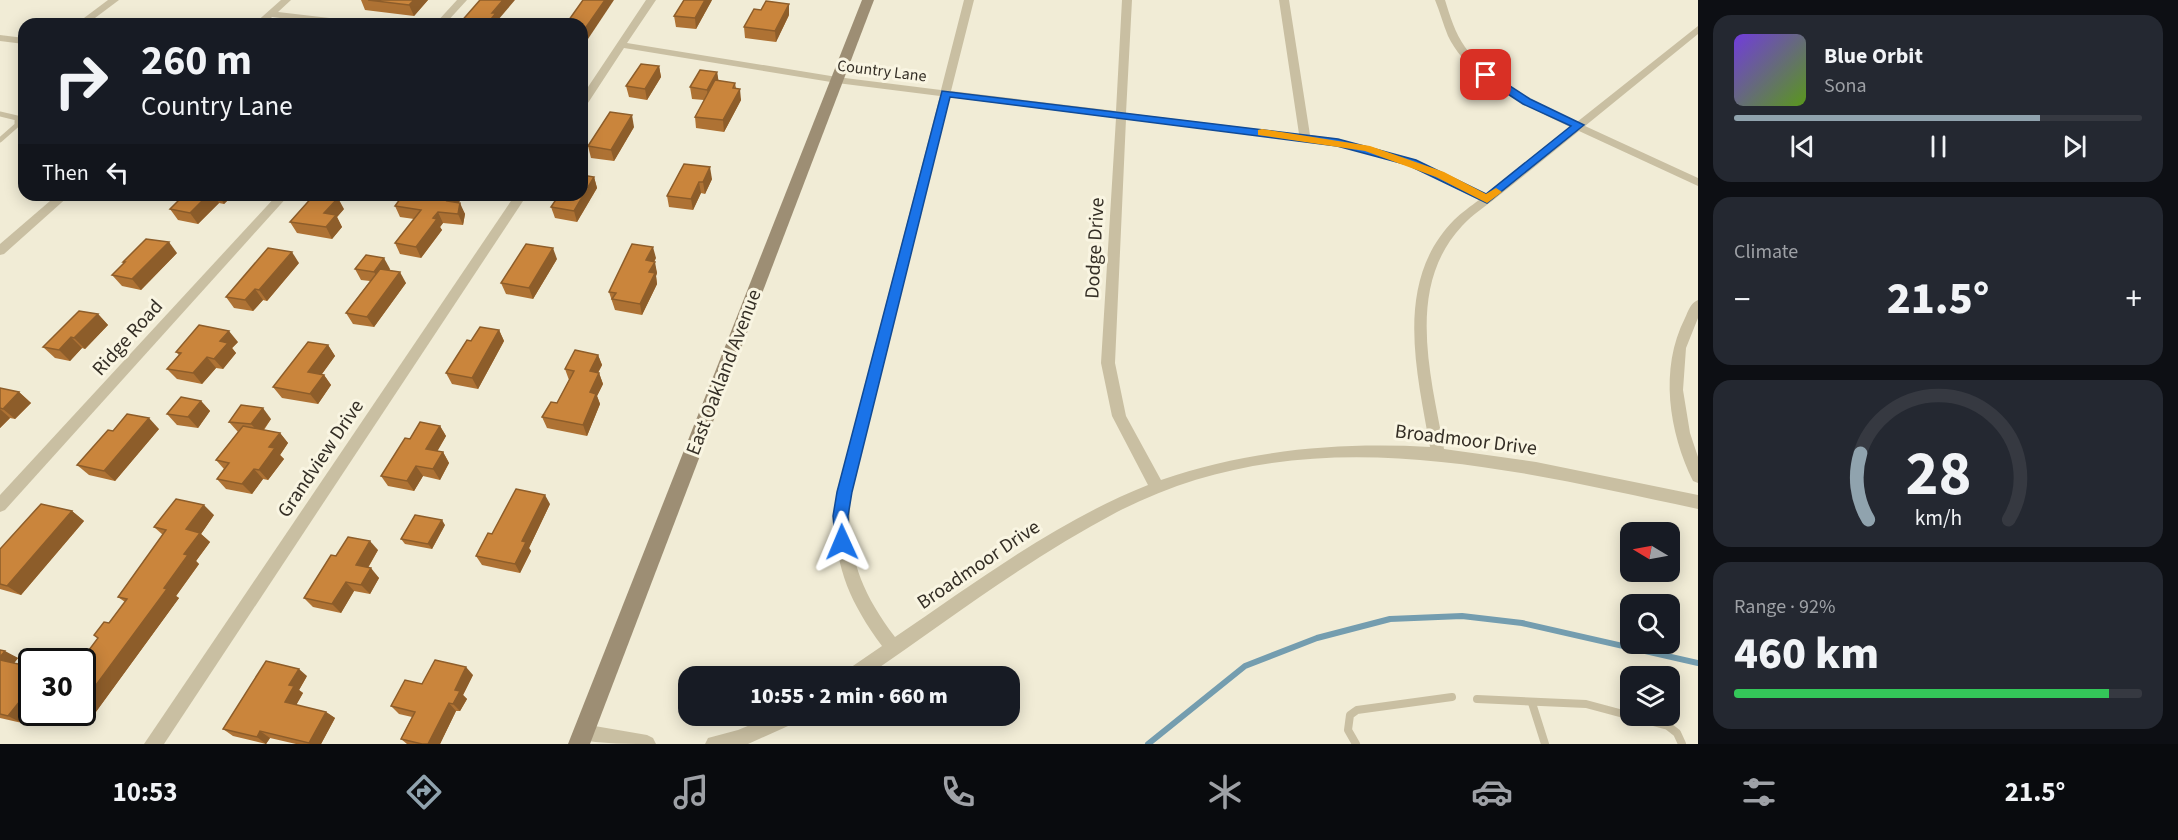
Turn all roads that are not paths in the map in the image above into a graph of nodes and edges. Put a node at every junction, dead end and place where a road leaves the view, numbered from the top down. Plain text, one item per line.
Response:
1 (114, 0) edge
2 (286, 0) edge
3 (462, 0) edge
4 (651, 0) edge
5 (868, 0) edge
6 (969, 0) edge
7 (1127, 0) edge
8 (1284, 0) edge
9 (1440, 0) edge
10 (271, 14) junction
11 (89, 18) edge
12 (266, 18) edge
13 (305, 18) edge
14 (446, 18) edge
15 (1698, 29) edge
16 (0, 38) edge
17 (18, 40) edge
18 (621, 45) junction
19 (837, 80) junction
20 (945, 93) junction
21 (588, 95) edge
22 (3, 115) edge
23 (1121, 115) junction
24 (1579, 125) junction
25 (1305, 138) junction
26 (0, 140) edge
27 (1698, 182) edge
28 (1487, 199) junction
29 (57, 201) edge
30 (278, 201) edge
31 (517, 201) edge
32 (0, 251) edge
33 (1698, 305) edge
34 (1438, 454) junction
35 (1698, 477) edge
36 (1157, 488) junction
37 (1698, 502) edge
38 (0, 505) edge
39 (894, 649) junction
40 (868, 666) edge
41 (1452, 696) dead end
42 (1477, 699) dead end
43 (1532, 704) junction
44 (768, 726) edge
45 (581, 739) edge
46 (153, 744) edge
47 (646, 744) edge
48 (714, 744) edge
49 (1356, 744) edge
50 (1545, 744) edge
51 (1682, 744) edge

1 - 11 street
2 - 10 street
3 - 14 street
4 - 18 street
5 - 19 main road, East Oakland Avenue
6 - 20 street
7 - 23 street, Dodge Drive
8 - 25 street
9 - 24 street
10 - 12 street
10 - 13 street
15 - 24 street
16 - 17 street
18 - 19 street, Country Lane
18 - 21 street
19 - 20 street, Country Lane
19 - 45 main road, East Oakland Avenue
20 - 23 street, Country Lane
20 - 39 street
22 - 26 lane
23 - 25 street, Country Lane
23 - 36 street, Dodge Drive
24 - 27 street
24 - 28 street
25 - 28 street, Country Lane
28 - 34 street
29 - 32 street
30 - 38 street, Ridge Road
31 - 46 street, Grandview Drive
33 - 35 street
34 - 36 street, Broadmoor Drive
34 - 37 street, Broadmoor Drive
36 - 39 street, Broadmoor Drive
39 - 40 street, Broadmoor Drive
41 - 49 lane
42 - 43 lane
43 - 50 lane
43 - 51 lane
44 - 48 street
45 - 47 street

